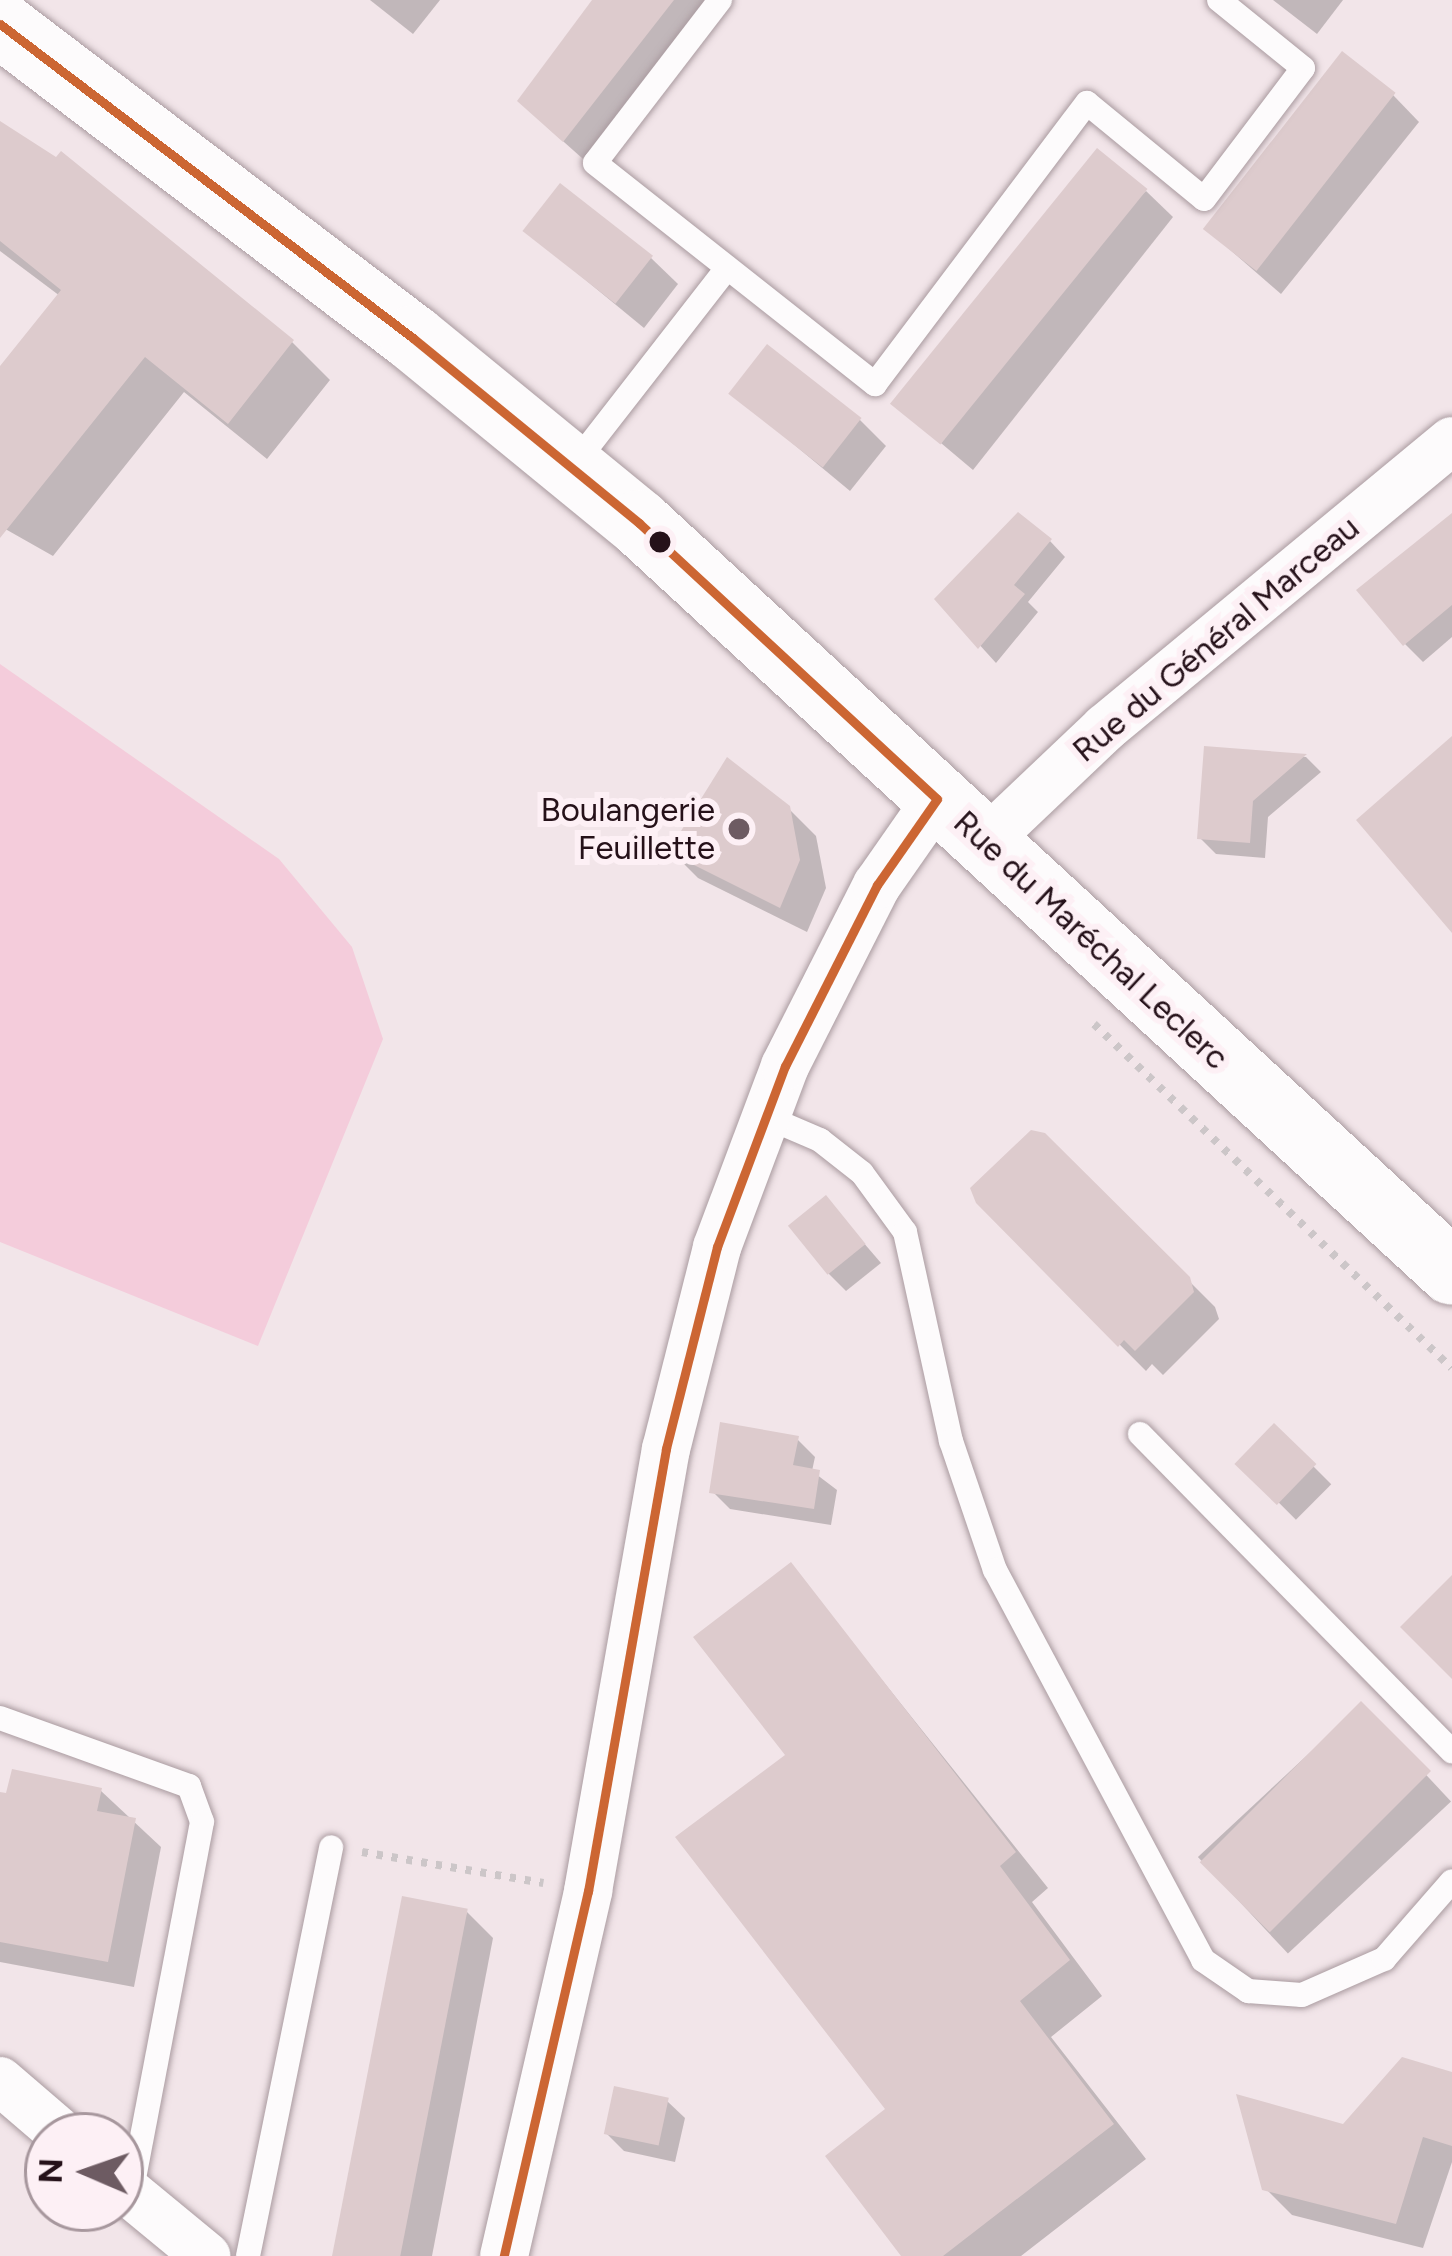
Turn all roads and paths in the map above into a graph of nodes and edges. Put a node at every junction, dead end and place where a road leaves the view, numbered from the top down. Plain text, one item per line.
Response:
1 (720, 0) edge
2 (1219, 0) edge
3 (0, 24) edge
4 (727, 268) junction
5 (1452, 441) edge
6 (572, 467) junction
7 (938, 799) junction
8 (986, 842) junction
9 (1082, 1013) dead end
10 (764, 1116) junction
11 (1452, 1272) edge
12 (1452, 1368) edge
13 (1140, 1434) dead end
14 (0, 1718) edge
15 (1452, 1751) edge
16 (331, 1847) joint
17 (1452, 1881) edge
18 (588, 1891) junction
19 (0, 2080) edge
20 (37, 2112) edge
21 (141, 2112) edge
22 (144, 2207) edge
23 (191, 2253) edge
24 (248, 2256) edge
25 (504, 2256) edge

1 - 4 lane
2 - 4 lane
3 - 6 main road, Rue du Maréchal Leclerc
4 - 6 lane
5 - 8 street, Rue du Général Marceau
6 - 7 main road, Rue du Maréchal Leclerc
7 - 8 main road, Rue du Maréchal Leclerc
7 - 10 street
8 - 11 main road, Rue du Maréchal Leclerc
9 - 12 path
10 - 17 lane
10 - 18 street
13 - 15 lane
14 - 21 lane
16 - 18 path
16 - 24 lane
18 - 25 street
19 - 20 street
22 - 23 street

